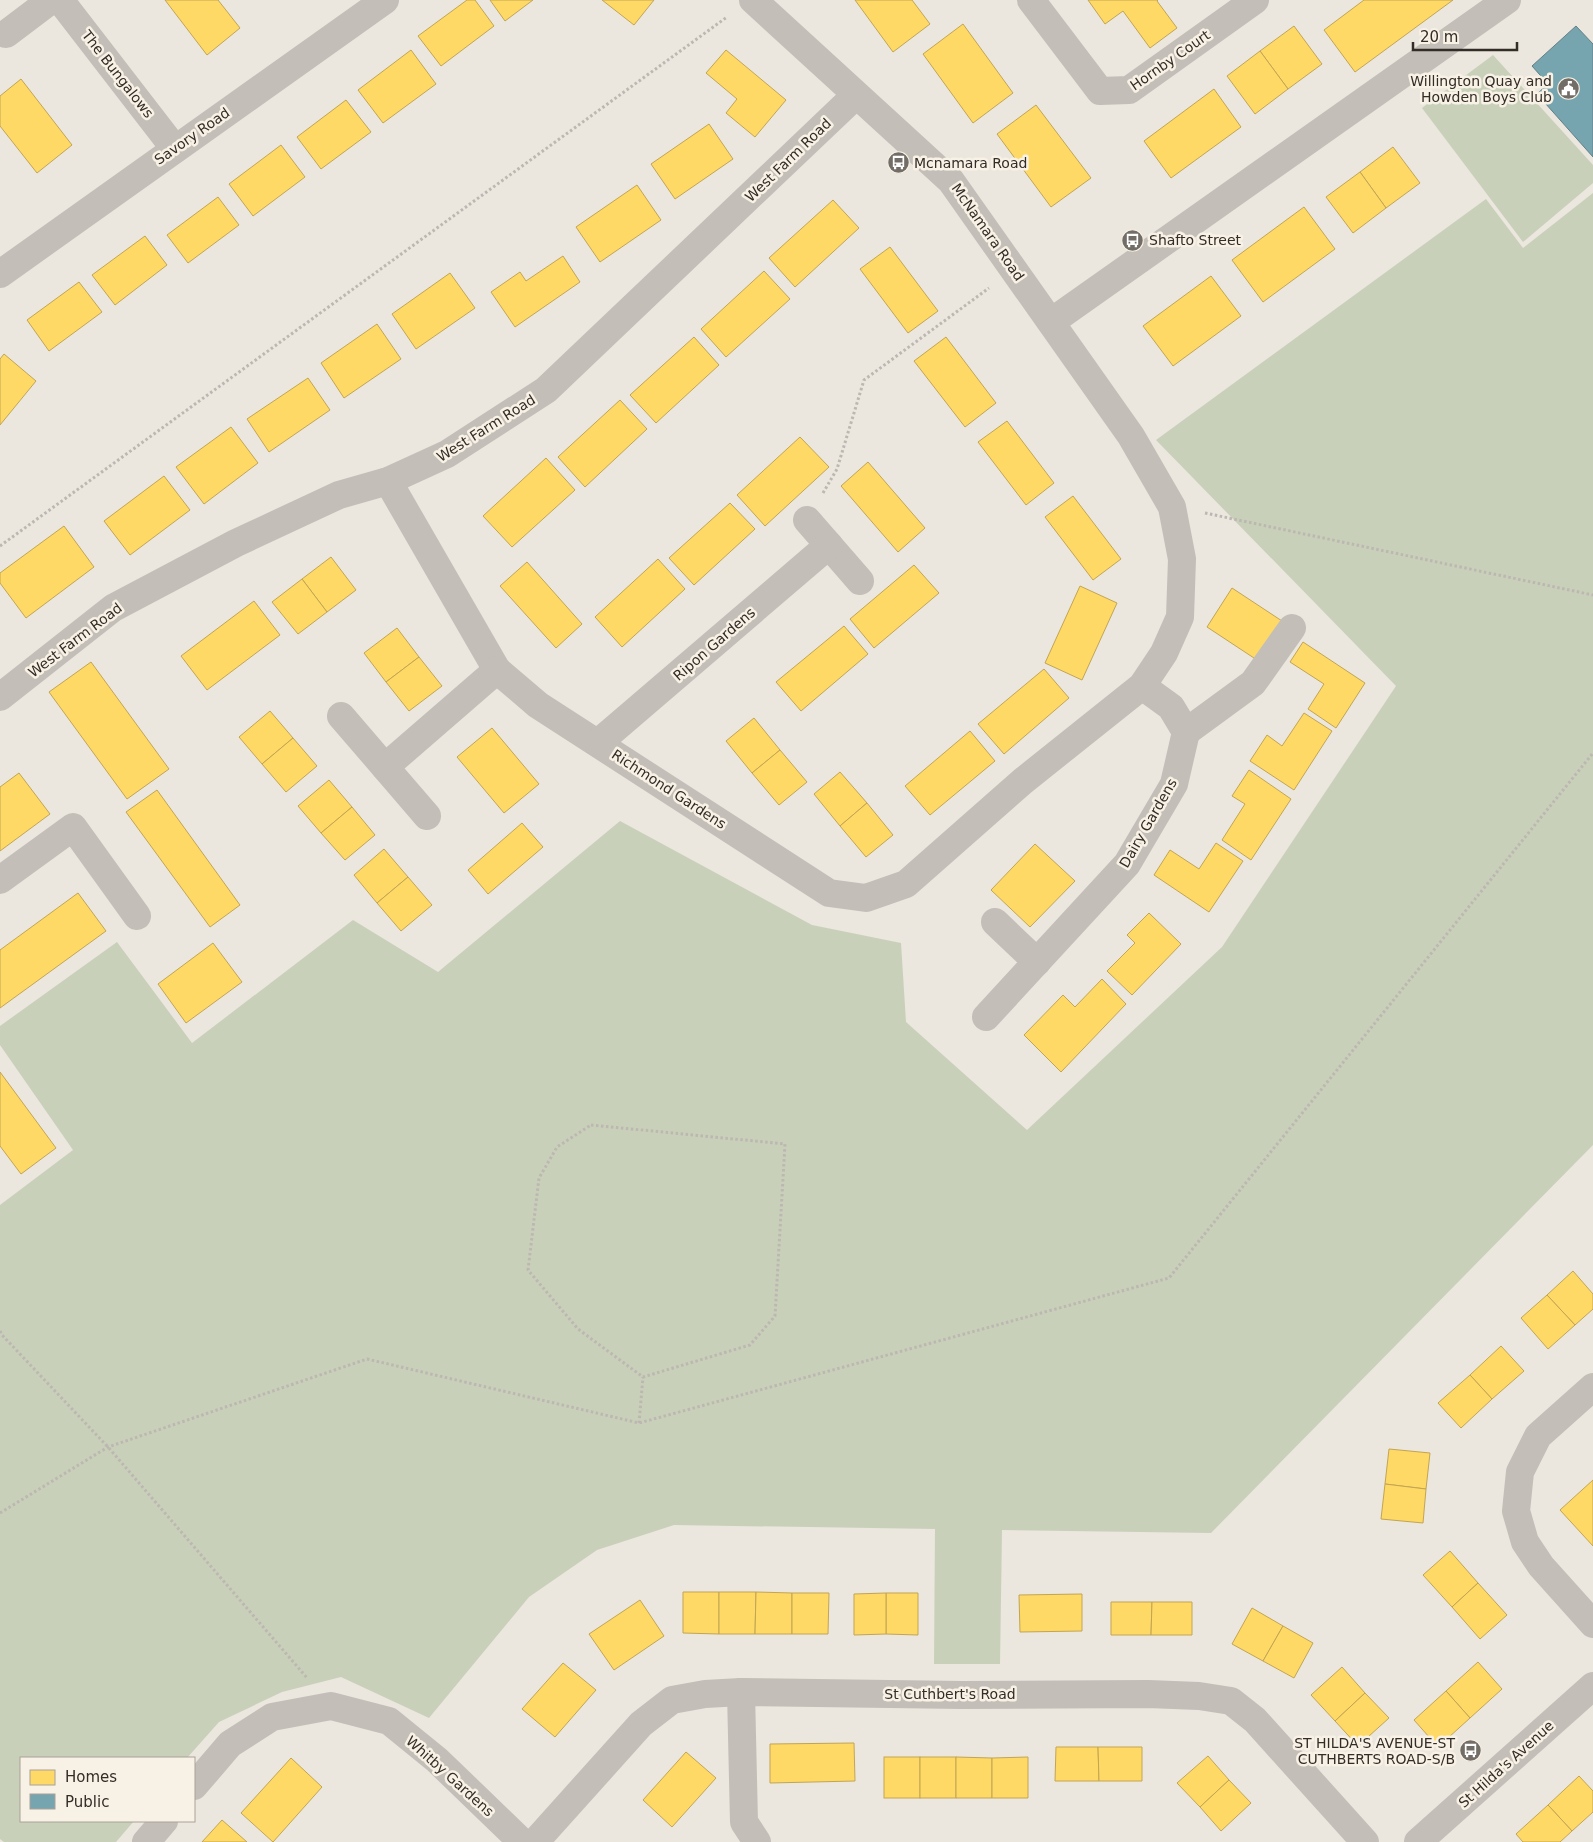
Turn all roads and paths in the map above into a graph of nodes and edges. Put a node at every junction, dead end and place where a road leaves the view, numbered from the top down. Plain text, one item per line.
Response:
1 (51, 0) edge
2 (60, 0) edge
3 (385, 0) edge
4 (1032, 0) edge
5 (1255, 0) edge
6 (1507, 0) edge
7 (744, 6) edge
8 (6, 34) dead end
9 (856, 95) junction
10 (175, 149) junction
11 (1014, 270) junction
12 (0, 274) edge
13 (1051, 322) junction
14 (388, 482) junction
15 (1172, 507) junction
16 (807, 520) joint
17 (829, 545) junction
18 (0, 546) edge
19 (860, 581) dead end
20 (1593, 595) edge
21 (1292, 628) dead end
22 (497, 670) junction
23 (1142, 686) junction
24 (0, 697) edge
25 (341, 716) dead end
26 (1186, 732) junction
27 (598, 743) junction
28 (1593, 753) edge
29 (385, 767) junction
30 (427, 816) dead end
31 (0, 880) edge
32 (137, 916) dead end
33 (995, 922) dead end
34 (1037, 962) junction
35 (986, 1017) dead end
36 (0, 1331) edge
37 (643, 1377) junction
38 (1593, 1387) edge
39 (639, 1423) junction
40 (108, 1447) junction
41 (0, 1513) edge
42 (1593, 1624) edge
43 (1593, 1686) edge
44 (741, 1692) junction
45 (331, 1706) junction
46 (195, 1785) edge
47 (163, 1822) edge
48 (146, 1842) edge
49 (522, 1842) edge
50 (535, 1842) edge
51 (757, 1842) edge
52 (1365, 1842) edge
53 (1418, 1842) edge

1 - 8 street
2 - 10 street, The Bungalows
3 - 10 street, Savory Road
4 - 5 street, Hornby Court
6 - 13 street
7 - 9 street, McNamara Road
7 - 18 path
9 - 11 street, McNamara Road
9 - 14 street, West Farm Road
10 - 12 street, Savory Road
11 - 13 street, McNamara Road
11 - 16 path
13 - 15 street, McNamara Road
14 - 22 street, Richmond Gardens
14 - 24 street, West Farm Road
15 - 20 path
15 - 23 street
16 - 17 street
17 - 19 street
17 - 27 street, Ripon Gardens
21 - 26 street
22 - 27 street, Richmond Gardens
22 - 29 street
23 - 26 street
23 - 27 street, Richmond Gardens
25 - 29 street
26 - 34 street, Dairy Gardens
28 - 39 path
29 - 30 street
31 - 32 street
33 - 34 street
34 - 35 street, Dairy Gardens
36 - 40 path
37 - 37 path
37 - 39 path
38 - 42 street
39 - 40 path
40 - 41 path
40 - 45 path
43 - 53 street, St Hilda's Avenue
44 - 50 street, St Cuthbert's Road
44 - 51 street
44 - 52 street, St Cuthbert's Road
45 - 46 street, Whitby Gardens
45 - 49 street, Whitby Gardens
47 - 48 street

